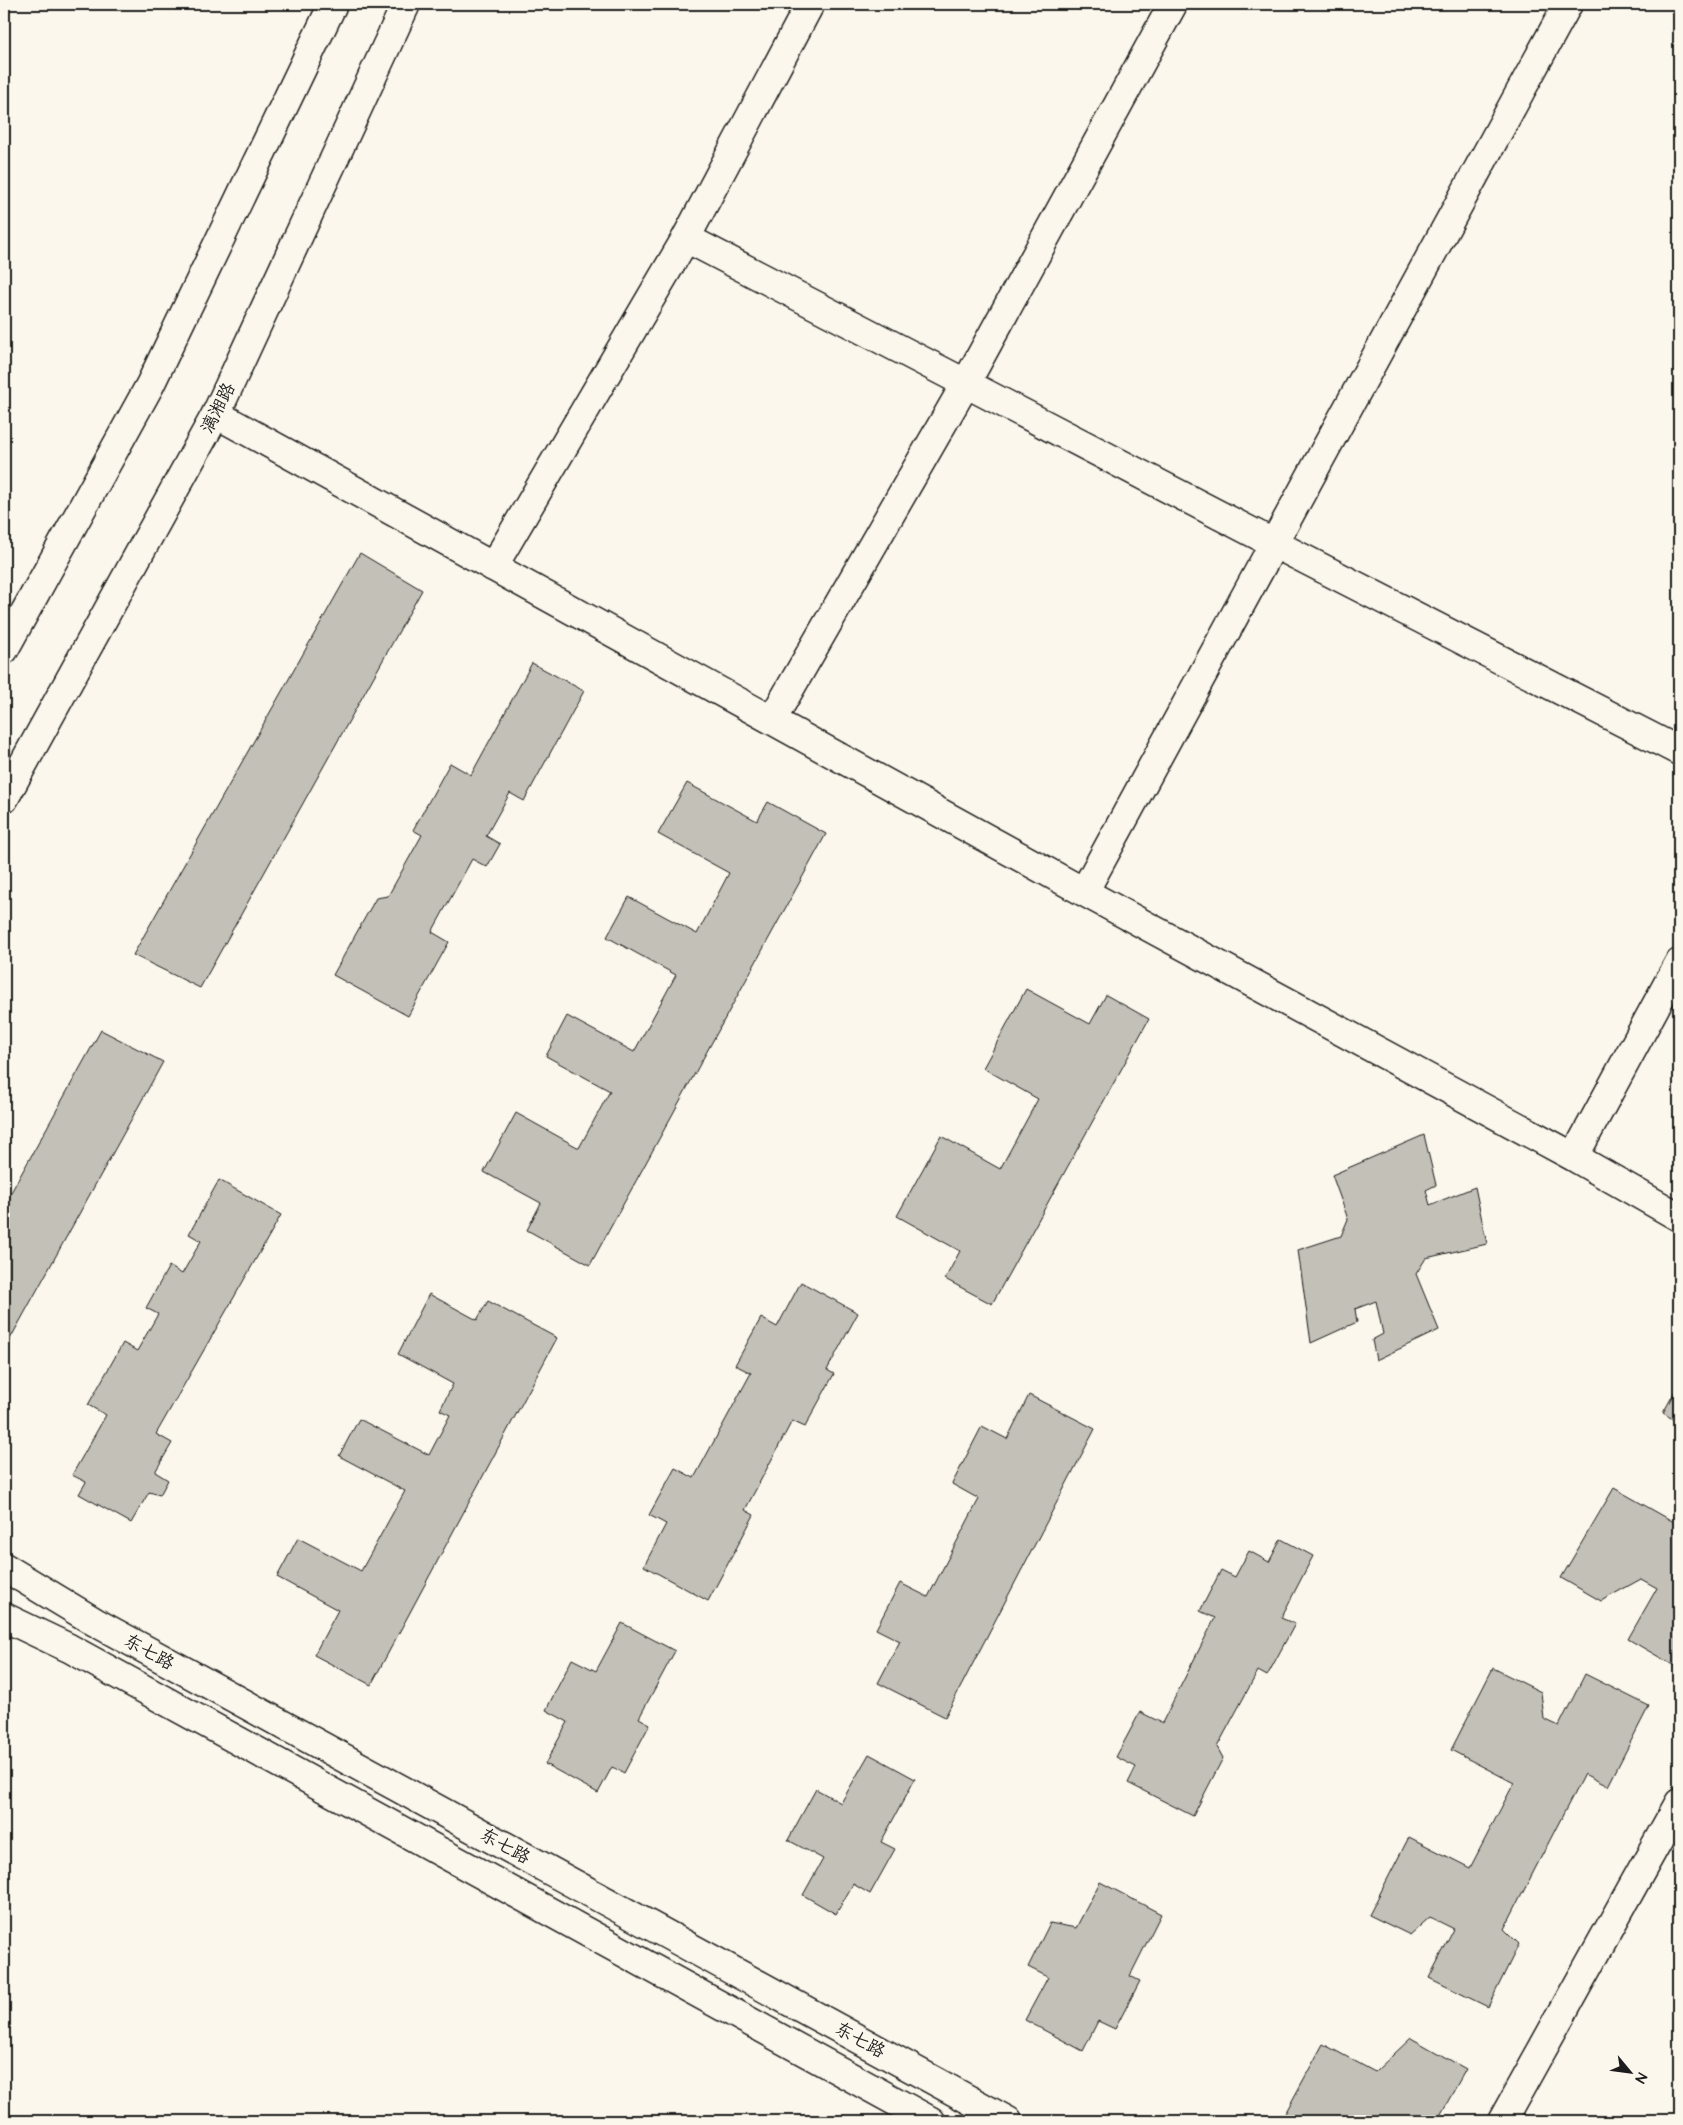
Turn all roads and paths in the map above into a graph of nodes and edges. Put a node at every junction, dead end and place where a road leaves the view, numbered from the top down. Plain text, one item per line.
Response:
1 (333, 4) edge
2 (406, 4) edge
3 (810, 4) edge
4 (1173, 4) edge
5 (1568, 4) edge
6 (686, 238) junction
7 (966, 383) junction
8 (216, 414) junction
9 (1273, 544) junction
10 (493, 567) junction
11 (4, 650) edge
12 (772, 720) junction
13 (1679, 751) edge
14 (4, 799) edge
15 (1084, 892) junction
16 (1679, 963) edge
17 (1574, 1157) junction
18 (1679, 1217) edge
19 (4, 1567) edge
20 (4, 1617) edge
21 (1679, 1803) edge
22 (931, 2121) edge
23 (1008, 2121) edge
24 (1502, 2121) edge

1 - 11 street
2 - 8 street, 漓湘路
3 - 6 street
4 - 7 street
5 - 9 street
6 - 7 street
6 - 10 street
7 - 9 street
7 - 12 street
8 - 10 street
8 - 14 street, 漓湘路
9 - 13 street
9 - 15 street
10 - 12 street
12 - 15 street
15 - 17 street
16 - 17 street
17 - 18 street
19 - 23 street, 东七路
20 - 22 street, 东七路
21 - 24 street

